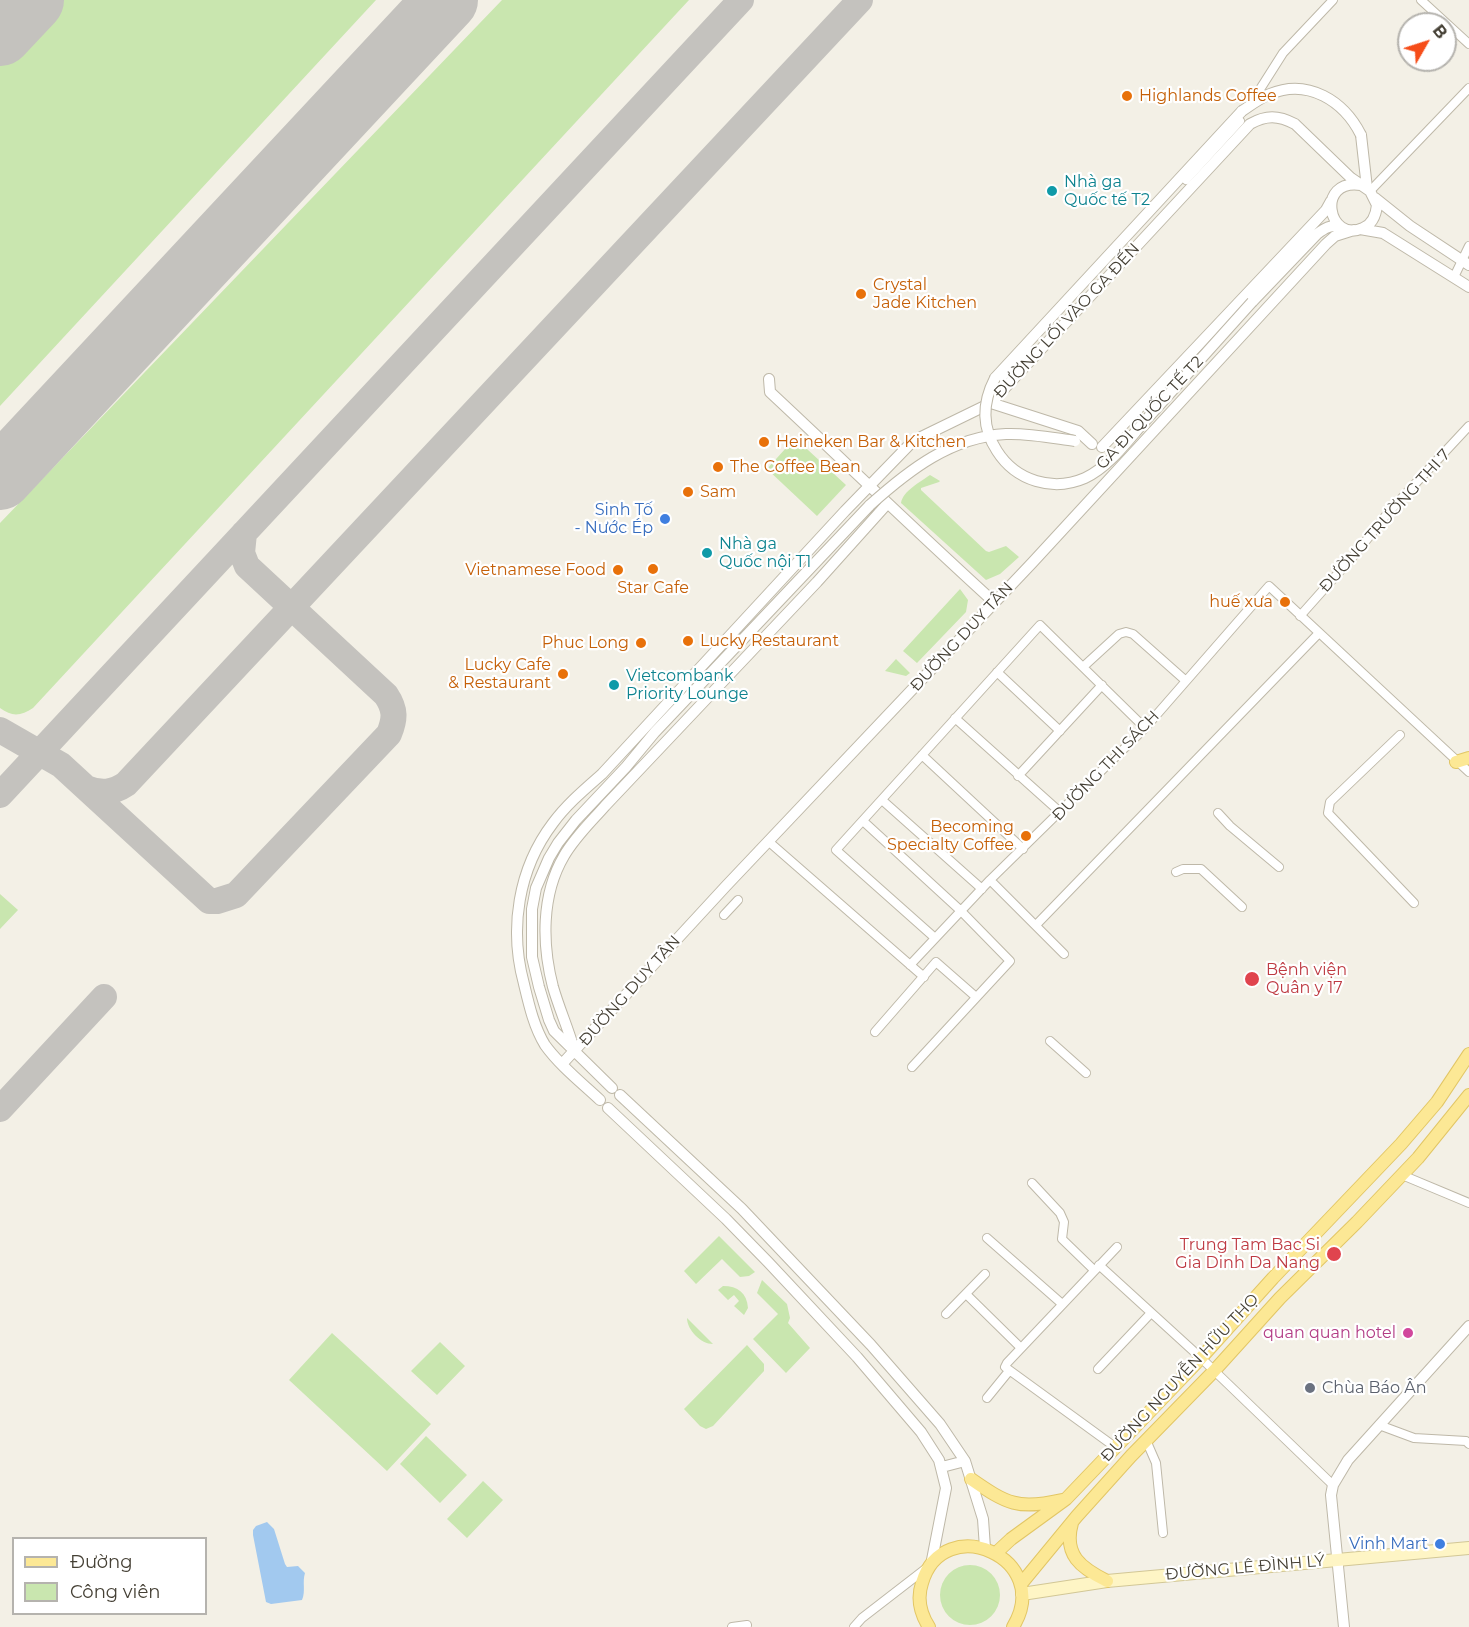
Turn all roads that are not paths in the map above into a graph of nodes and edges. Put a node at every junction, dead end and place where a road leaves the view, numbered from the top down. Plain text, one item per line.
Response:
1 (1333, 0) edge
2 (1421, 0) edge
3 (1469, 44) edge
4 (1469, 88) edge
5 (1226, 136) junction
6 (1238, 136) junction
7 (1368, 190) junction
8 (1332, 200) junction
9 (1340, 226) junction
10 (1357, 230) junction
11 (1469, 246) edge
12 (1466, 262) edge
13 (1454, 277) junction
14 (1469, 287) edge
15 (769, 380) dead end
16 (991, 403) junction
17 (1469, 426) edge
18 (1097, 445) junction
19 (1121, 465) junction
20 (870, 486) junction
21 (886, 504) junction
22 (994, 602) junction
23 (1300, 616) junction
24 (1319, 633) junction
25 (1083, 667) junction
26 (997, 672) junction
27 (1186, 681) junction
28 (1102, 685) junction
29 (955, 718) junction
30 (1145, 728) junction
31 (1060, 731) junction
32 (1400, 735) dead end
33 (922, 755) junction
34 (1469, 758) edge
35 (1456, 762) junction
36 (1469, 772) edge
37 (1018, 776) junction
38 (882, 800) junction
39 (1060, 812) junction
40 (1218, 813) dead end
41 (863, 821) junction
42 (768, 841) junction
43 (1023, 849) junction
44 (1279, 867) dead end
45 (1176, 872) dead end
46 (990, 880) junction
47 (982, 889) junction
48 (738, 900) dead end
49 (1414, 903) dead end
50 (1242, 907) dead end
51 (961, 911) junction
52 (724, 915) dead end
53 (1036, 925) junction
54 (935, 938) junction
55 (1064, 954) dead end
56 (910, 964) junction
57 (924, 977) junction
58 (976, 997) junction
59 (875, 1032) dead end
60 (1050, 1041) dead end
61 (575, 1052) junction
62 (1469, 1054) edge
63 (562, 1064) junction
64 (912, 1067) dead end
65 (1086, 1073) dead end
66 (1469, 1095) edge
67 (676, 1148) junction
68 (664, 1161) junction
69 (1402, 1175) junction
70 (1032, 1183) dead end
71 (1469, 1203) edge
72 (987, 1238) dead end
73 (1117, 1246) dead end
74 (1097, 1267) junction
75 (985, 1274) dead end
76 (966, 1294) junction
77 (1061, 1303) junction
78 (1151, 1313) junction
79 (946, 1314) dead end
80 (1469, 1326) edge
81 (1021, 1348) junction
82 (1202, 1358) junction
83 (1098, 1369) dead end
84 (1009, 1371) junction
85 (1214, 1371) junction
86 (987, 1398) dead end
87 (1379, 1425) junction
88 (1146, 1440) junction
89 (1469, 1444) edge
90 (1115, 1447) junction
91 (965, 1461) junction
92 (942, 1467) junction
93 (971, 1479) junction
94 (1333, 1485) junction
95 (1066, 1499) junction
96 (1072, 1522) junction
97 (1163, 1533) dead end
98 (1469, 1548) edge
99 (991, 1551) junction
100 (1336, 1559) junction
101 (931, 1565) junction
102 (1107, 1581) junction
103 (1021, 1589) junction
104 (747, 1625) dead end
105 (732, 1627) edge
106 (854, 1627) edge
107 (926, 1627) edge
108 (1013, 1627) edge
109 (1344, 1627) edge

1 - 5 street
2 - 3 street
4 - 7 street
5 - 6 street
5 - 16 street
6 - 7 street, ĐƯỜNG LỐI VÀO GA ĐẾN
6 - 16 street, ĐƯỜNG LỐI VÀO GA ĐẾN
7 - 8 street
7 - 9 street, GA ĐI QUỐC TẾ T2, bridge
7 - 10 street
7 - 12 street, ĐƯỜNG LỐI VÀO GA ĐẾN
8 - 9 street
8 - 18 street
9 - 10 street
10 - 13 street
10 - 19 street, ĐƯỜNG DUY TÂN
11 - 12 street
12 - 13 street
13 - 14 street
15 - 20 street
16 - 18 street
16 - 20 street, ĐƯỜNG LỐI VÀO GA ĐẾN
17 - 23 street, ĐƯỜNG TRƯỜNG THI 7
18 - 19 street
18 - 61 street, bridge
19 - 22 street, ĐƯỜNG DUY TÂN
20 - 21 street
20 - 63 street, ĐƯỜNG LỐI VÀO GA ĐẾN
21 - 22 street
21 - 61 street
22 - 42 street, ĐƯỜNG DUY TÂN
23 - 24 street
23 - 27 street, ĐƯỜNG THI SÁCH
24 - 35 street
24 - 53 street
25 - 26 street
25 - 27 street
25 - 28 street
26 - 29 street
26 - 31 street
27 - 30 street, ĐƯỜNG THI SÁCH
28 - 30 street
28 - 31 street
29 - 33 street
29 - 37 street
30 - 39 street, ĐƯỜNG THI SÁCH
31 - 37 street
32 - 49 street
33 - 38 street
33 - 43 street
34 - 35 main road
35 - 36 street
37 - 39 street
38 - 41 street
38 - 47 street
39 - 43 street, ĐƯỜNG THI SÁCH
40 - 44 street
41 - 51 street
41 - 54 street
42 - 56 street
42 - 61 street, ĐƯỜNG DUY TÂN
43 - 46 street, ĐƯỜNG THI SÁCH
45 - 50 street
46 - 47 street, ĐƯỜNG THI SÁCH
46 - 53 street
47 - 51 street, ĐƯỜNG THI SÁCH
48 - 52 street
51 - 54 street, ĐƯỜNG THI SÁCH
51 - 58 street
53 - 55 street
54 - 56 street, ĐƯỜNG THI SÁCH
56 - 57 street
57 - 58 street
57 - 59 street
58 - 64 street
60 - 65 street
61 - 63 street, ĐƯỜNG DUY TÂN
61 - 67 street, ĐƯỜNG DUY TÂN
62 - 82 main road, ĐƯỜNG NGUYỄN HỮU THỌ
63 - 68 street
66 - 69 main road, ĐƯỜNG NGUYỄN HỮU THỌ
67 - 68 street
67 - 91 street, ĐƯỜNG DUY TÂN
68 - 92 street
69 - 71 street
69 - 85 main road, ĐƯỜNG NGUYỄN HỮU THỌ
70 - 74 street
72 - 77 street
73 - 74 street
74 - 77 street
74 - 78 street
75 - 76 street
76 - 79 street
76 - 81 street
77 - 81 street
78 - 82 street
78 - 83 street
80 - 87 street
81 - 84 street
82 - 85 street
82 - 90 main road, ĐƯỜNG NGUYỄN HỮU THỌ
84 - 86 street
84 - 90 street
85 - 88 main road, ĐƯỜNG NGUYỄN HỮU THỌ
85 - 94 street
87 - 89 street
87 - 94 street
88 - 96 main road, ĐƯỜNG NGUYỄN HỮU THỌ
88 - 97 street, ĐƯỜNG NGUYỄN HỮU THỌ
90 - 95 main road, ĐƯỜNG NGUYỄN HỮU THỌ
91 - 92 street
91 - 93 street, ĐƯỜNG DUY TÂN
92 - 101 street
93 - 95 main road
93 - 99 street, ĐƯỜNG DUY TÂN
94 - 100 street
95 - 99 main road, ĐƯỜNG NGUYỄN HỮU THỌ
96 - 102 main road
96 - 103 main road, ĐƯỜNG NGUYỄN HỮU THỌ
98 - 100 main road, ĐƯỜNG LÊ ĐÌNH LÝ
99 - 101 main road
99 - 103 main road
100 - 102 main road, ĐƯỜNG LÊ ĐÌNH LÝ
100 - 109 street
101 - 106 street
101 - 107 main road
102 - 103 main road, ĐƯỜNG LÊ ĐÌNH LÝ
103 - 108 main road
104 - 105 street

